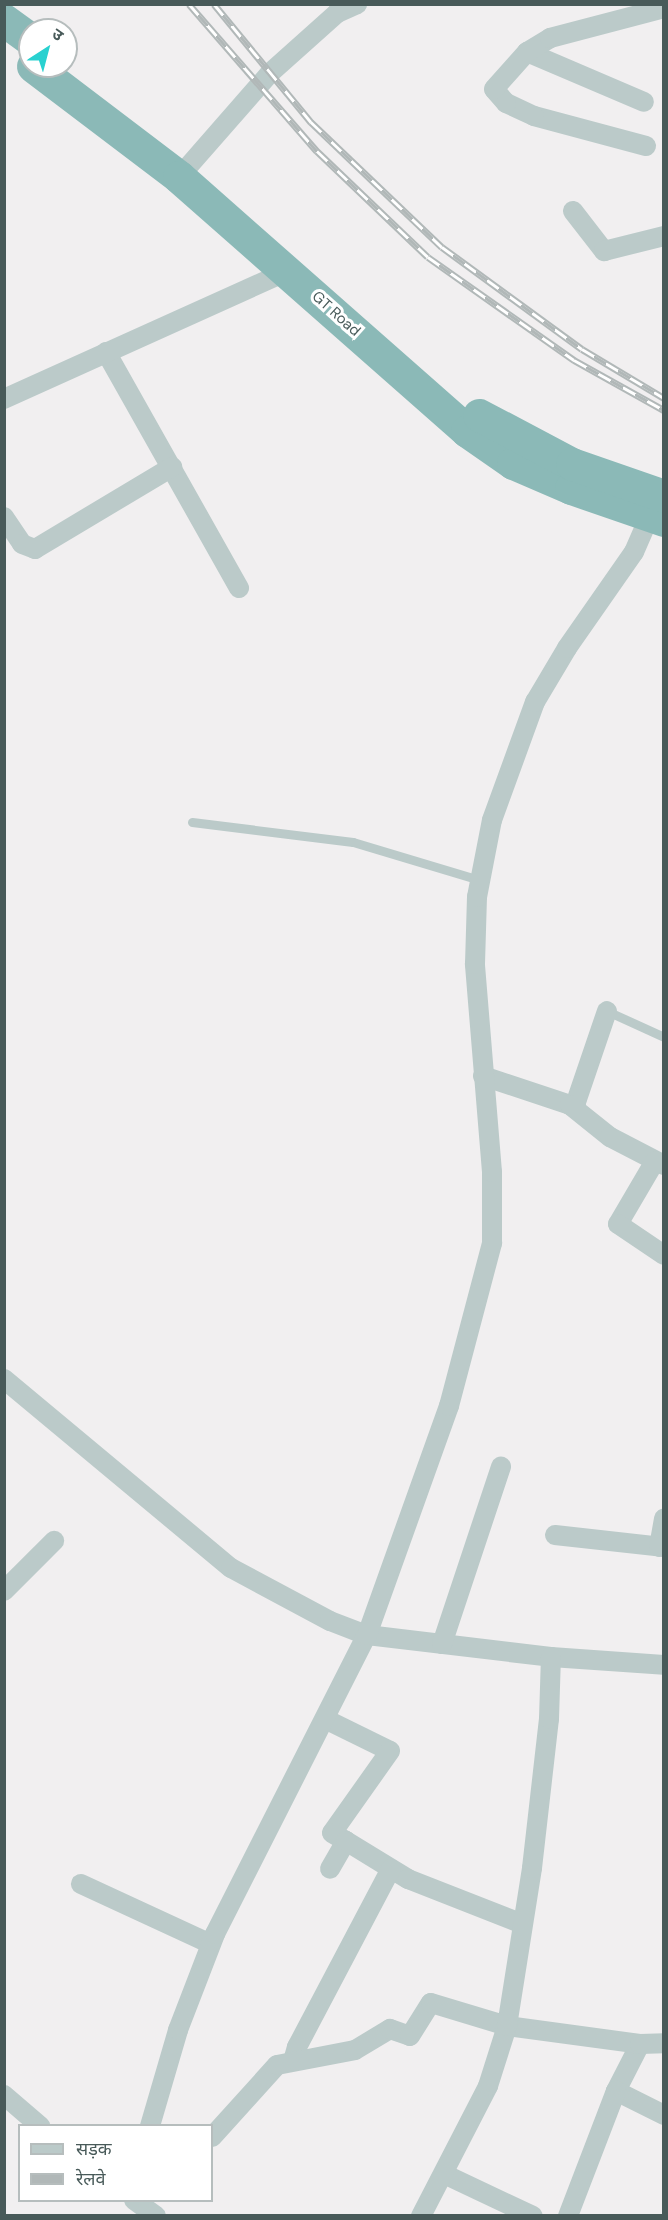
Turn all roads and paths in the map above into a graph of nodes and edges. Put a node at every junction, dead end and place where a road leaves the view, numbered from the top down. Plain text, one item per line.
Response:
1 (351, 6) edge
2 (663, 8) edge
3 (4, 20) edge
4 (18, 30) edge
5 (4, 45) edge
6 (527, 52) junction
7 (18, 55) edge
8 (78, 77) edge
9 (50, 78) edge
10 (644, 102) dead end
11 (646, 146) dead end
12 (184, 171) junction
13 (573, 210) dead end
14 (663, 236) edge
15 (288, 271) junction
16 (106, 351) junction
17 (4, 399) edge
18 (172, 467) junction
19 (659, 507) edge
20 (4, 517) edge
21 (239, 588) dead end
22 (192, 822) dead end
23 (480, 880) junction
24 (607, 1011) joint
25 (663, 1037) edge
26 (483, 1076) junction
27 (570, 1106) junction
28 (659, 1163) edge
29 (663, 1255) edge
30 (4, 1379) edge
31 (501, 1467) dead end
32 (663, 1518) edge
33 (555, 1535) dead end
34 (54, 1541) dead end
35 (661, 1547) edge
36 (4, 1591) edge
37 (367, 1635) junction
38 (442, 1644) junction
39 (551, 1657) junction
40 (663, 1665) edge
41 (325, 1719) junction
42 (346, 1841) junction
43 (330, 1869) dead end
44 (391, 1869) junction
45 (81, 1884) dead end
46 (523, 1924) junction
47 (211, 1944) junction
48 (507, 2026) junction
49 (663, 2043) edge
50 (640, 2044) junction
51 (293, 2061) junction
52 (616, 2091) junction
53 (4, 2095) edge
54 (663, 2115) edge
55 (38, 2124) edge
56 (151, 2124) edge
57 (213, 2136) edge
58 (444, 2174) junction
59 (137, 2202) edge
60 (520, 2213) edge
61 (156, 2216) edge
62 (421, 2216) edge
63 (568, 2216) edge

1 - 12 street
2 - 6 street
3 - 4 highway
5 - 7 highway, GT Road
6 - 10 street
6 - 11 street
8 - 12 highway, GT Road
9 - 12 highway, GT Road
12 - 15 highway, GT Road
12 - 19 highway, GT Road
13 - 14 street
15 - 16 street
15 - 19 highway, GT Road
16 - 17 street
16 - 18 street
18 - 20 street
18 - 21 street
19 - 23 street
22 - 23 lane
23 - 26 street
24 - 25 lane
24 - 27 street
26 - 27 street
26 - 37 street
27 - 28 street
28 - 29 street
30 - 37 street
31 - 38 street
32 - 35 street
33 - 35 street
34 - 36 street
37 - 38 street
37 - 41 street
38 - 39 street
39 - 40 street
39 - 46 street
41 - 42 street
41 - 47 street
42 - 43 street
42 - 44 street
44 - 46 street
44 - 51 street
45 - 47 street
46 - 48 street
47 - 56 street
48 - 50 street
48 - 51 street
48 - 58 street
49 - 50 street
50 - 52 street
51 - 57 street
52 - 54 street
52 - 63 street
53 - 55 street
58 - 60 street
58 - 62 street
59 - 61 street

